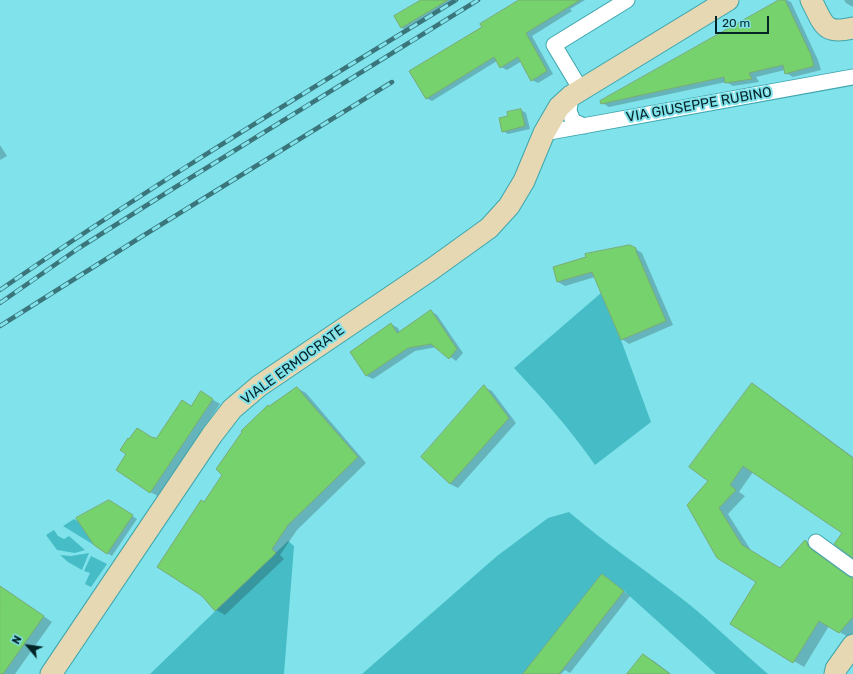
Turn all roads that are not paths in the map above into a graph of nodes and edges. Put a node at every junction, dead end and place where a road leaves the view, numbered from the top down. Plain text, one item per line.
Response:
1 (627, 0) edge
2 (728, 0) edge
3 (811, 0) edge
4 (853, 28) edge
5 (853, 77) edge
6 (576, 93) junction
7 (584, 126) junction
8 (544, 133) junction
9 (816, 542) dead end
10 (853, 569) edge
11 (853, 645) edge
12 (51, 674) edge
13 (835, 674) edge

1 - 6 street
2 - 6 main road, VIALE ERMOCRATE
3 - 4 main road
5 - 7 street, VIA GIUSEPPE RUBINO
6 - 7 street
6 - 8 main road, VIALE ERMOCRATE
7 - 8 street, VIA GIUSEPPE RUBINO
8 - 12 main road, VIALE ERMOCRATE
9 - 10 street
11 - 13 main road

